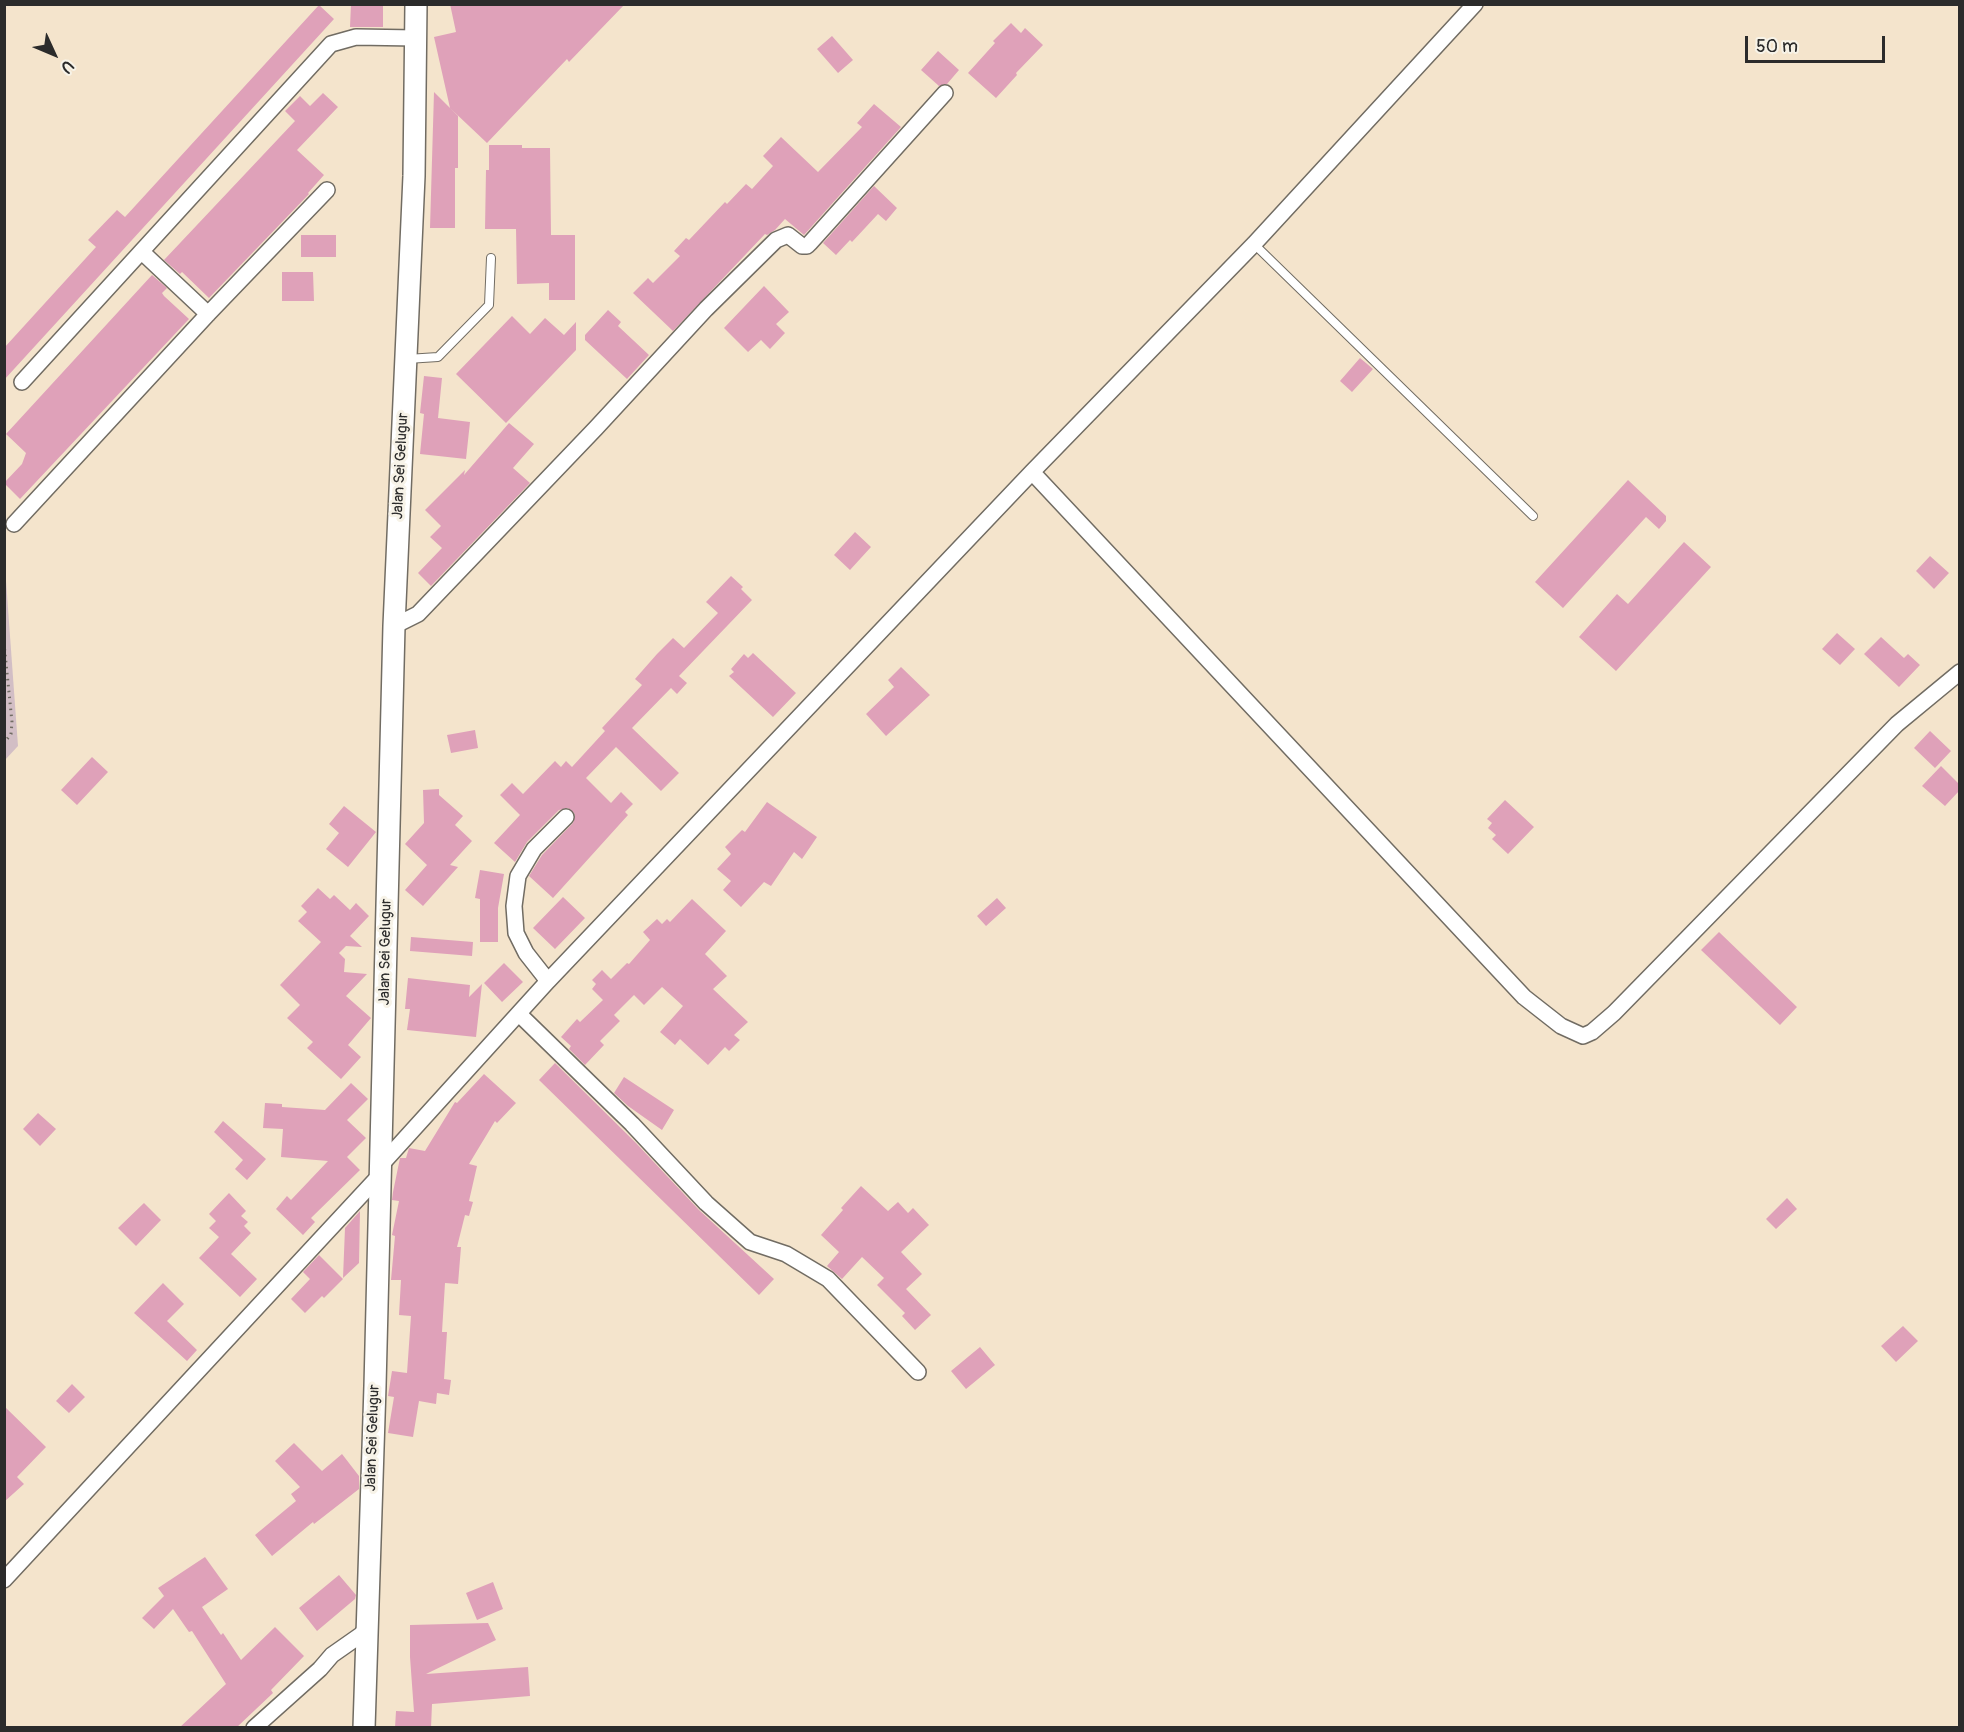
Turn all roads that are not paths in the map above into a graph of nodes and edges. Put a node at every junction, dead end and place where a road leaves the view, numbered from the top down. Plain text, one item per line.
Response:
1 (416, 4) edge
2 (1475, 4) edge
3 (416, 38) junction
4 (945, 93) dead end
5 (327, 190) dead end
6 (1254, 244) junction
7 (142, 252) junction
8 (491, 258) dead end
9 (208, 314) junction
10 (406, 359) junction
11 (22, 382) dead end
12 (1032, 472) junction
13 (1533, 516) dead end
14 (14, 524) dead end
15 (394, 626) junction
16 (1959, 672) edge
17 (566, 817) dead end
18 (548, 981) junction
19 (519, 1014) junction
20 (380, 1170) junction
21 (918, 1372) dead end
22 (4, 1580) edge
23 (366, 1627) junction
24 (254, 1728) edge
25 (364, 1728) edge

1 - 3 main road, Jalan Sei Gelugur
2 - 6 street
3 - 7 street
3 - 10 main road, Jalan Sei Gelugur
4 - 15 street
5 - 9 street
6 - 12 street
6 - 13 lane
7 - 9 street
7 - 11 street
8 - 10 lane
9 - 14 street
10 - 15 main road, Jalan Sei Gelugur
12 - 16 street
12 - 18 street
15 - 20 main road, Jalan Sei Gelugur
17 - 18 street
18 - 19 street
19 - 20 street
19 - 21 street
20 - 22 street
20 - 23 main road, Jalan Sei Gelugur
23 - 24 street
23 - 25 main road, Jalan Sei Gelugur

